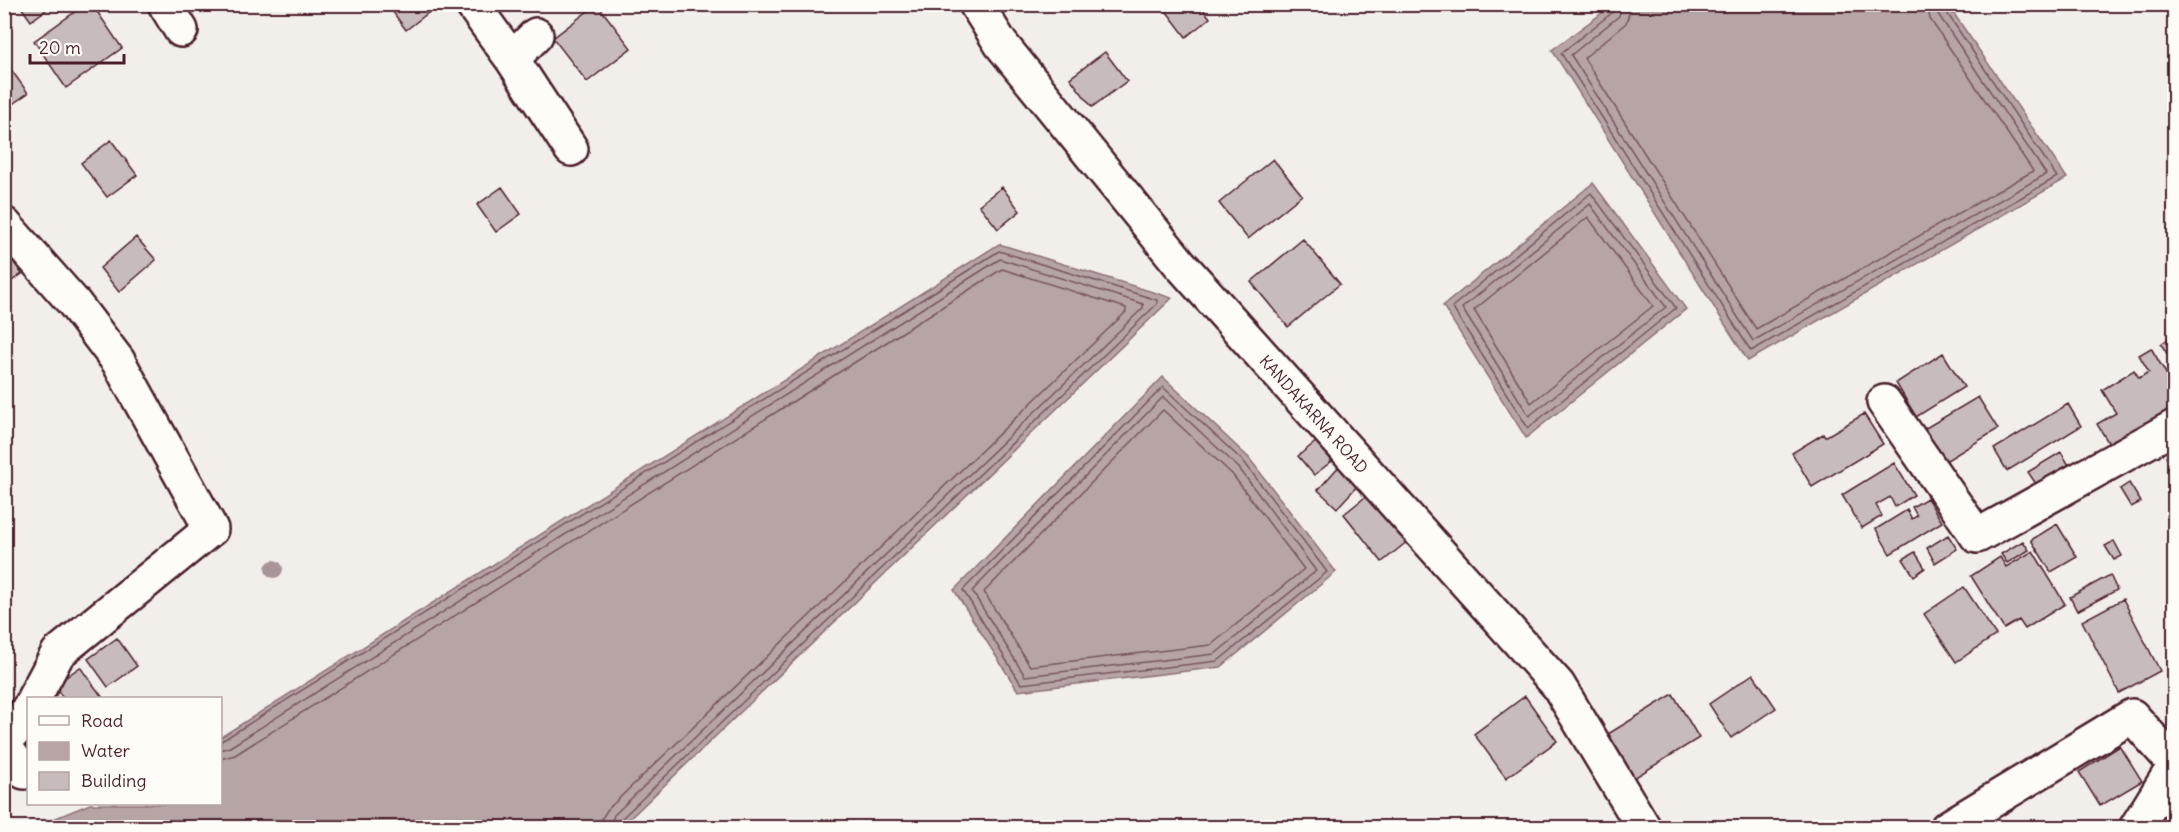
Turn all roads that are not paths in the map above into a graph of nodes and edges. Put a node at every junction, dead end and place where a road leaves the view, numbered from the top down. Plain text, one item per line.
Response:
1 (472, 4) edge
2 (976, 4) edge
3 (536, 35) dead end
4 (512, 59) junction
5 (571, 149) dead end
6 (4, 224) edge
7 (1884, 402) dead end
8 (2175, 427) edge
9 (35, 697) edge
10 (27, 711) edge
11 (11, 754) edge
12 (2175, 765) edge
13 (1644, 828) edge
14 (1947, 828) edge
15 (2136, 828) edge

1 - 4 street
2 - 13 street, KANDAKARNA ROAD
3 - 4 street
4 - 5 street
6 - 9 street
7 - 8 street
10 - 11 street
12 - 14 street
12 - 15 street

